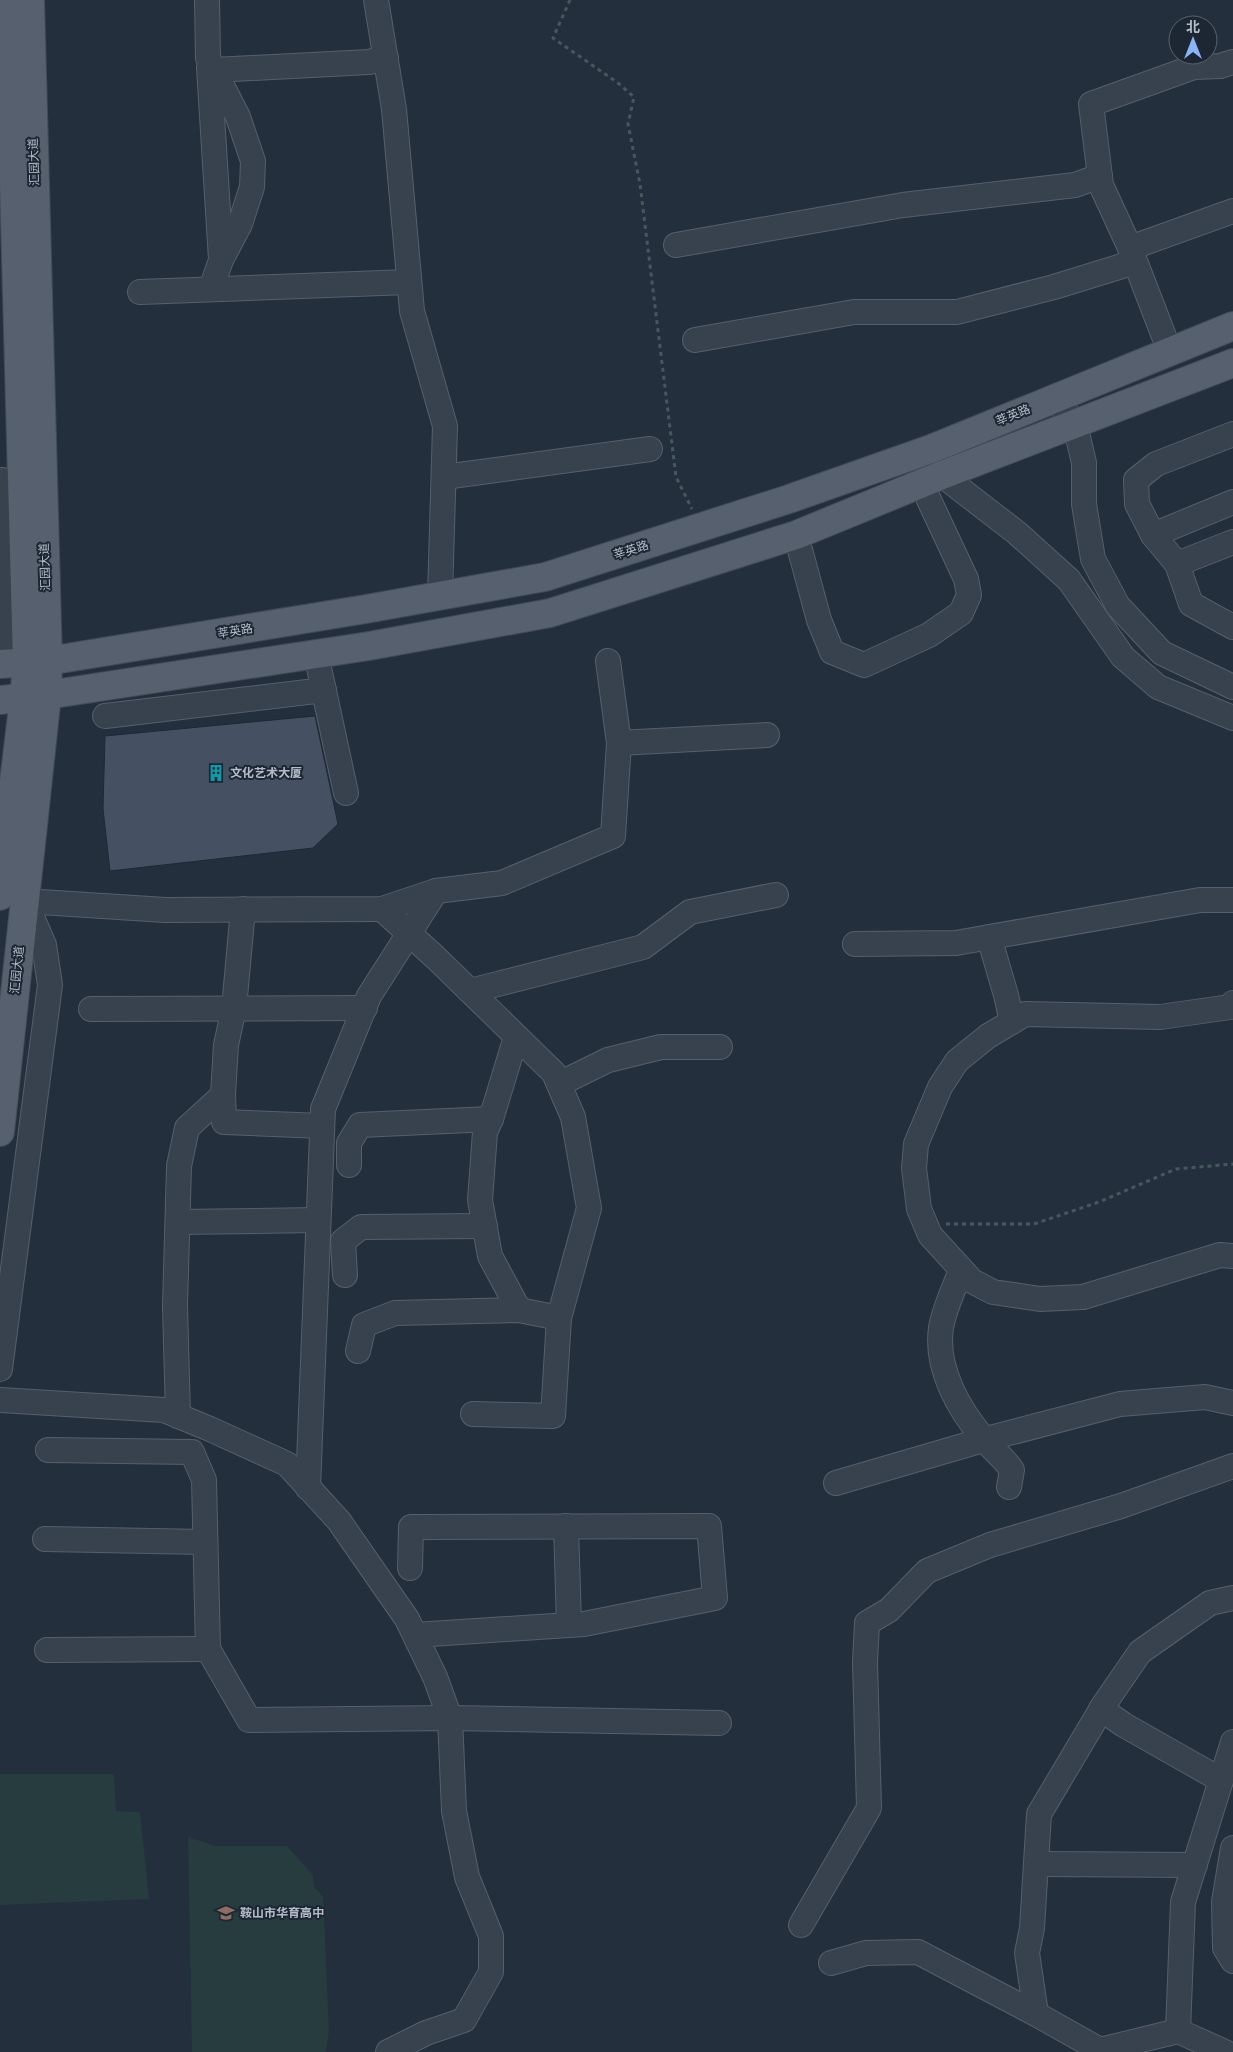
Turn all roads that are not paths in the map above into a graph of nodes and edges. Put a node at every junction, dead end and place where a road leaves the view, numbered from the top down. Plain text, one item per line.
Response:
1 (9, 0) edge
2 (30, 0) edge
3 (207, 0) edge
4 (376, 0) edge
5 (386, 58) junction
6 (1233, 62) edge
7 (211, 64) junction
8 (1100, 176) junction
9 (1233, 211) edge
10 (676, 245) dead end
11 (1132, 255) junction
12 (221, 260) junction
13 (409, 282) junction
14 (212, 289) junction
15 (140, 292) dead end
16 (1233, 326) edge
17 (695, 340) dead end
18 (1170, 352) junction
19 (1233, 363) edge
20 (1055, 398) junction
21 (1075, 424) junction
22 (1233, 434) edge
23 (931, 448) junction
24 (650, 449) dead end
25 (444, 477) junction
26 (8, 480) edge
27 (932, 480) junction
28 (1233, 502) edge
29 (796, 534) junction
30 (1154, 534) junction
31 (2, 541) edge
32 (1233, 542) edge
33 (1177, 564) junction
34 (440, 596) junction
35 (1233, 627) edge
36 (316, 654) junction
37 (608, 661) dead end
38 (21, 663) edge
39 (1233, 687) edge
40 (324, 690) junction
41 (24, 698) edge
42 (105, 716) dead end
43 (1233, 718) edge
44 (767, 735) dead end
45 (619, 743) junction
46 (0, 770) edge
47 (346, 793) dead end
48 (11, 808) junction
49 (436, 891) junction
50 (776, 895) dead end
51 (12, 899) edge
52 (1233, 900) edge
53 (244, 909) junction
54 (382, 909) junction
55 (409, 933) junction
56 (989, 937) junction
57 (855, 944) dead end
58 (470, 991) junction
59 (1233, 1004) edge
60 (234, 1008) junction
61 (364, 1008) junction
62 (91, 1009) dead end
63 (1012, 1022) junction
64 (516, 1037) junction
65 (720, 1047) dead end
66 (559, 1084) junction
67 (223, 1095) junction
68 (492, 1119) junction
69 (322, 1126) junction
70 (0, 1132) edge
71 (349, 1165) dead end
72 (318, 1220) junction
73 (178, 1222) junction
74 (485, 1226) junction
75 (1233, 1256) edge
76 (961, 1270) junction
77 (345, 1275) dead end
78 (518, 1310) junction
79 (559, 1318) junction
80 (358, 1351) dead end
81 (0, 1369) edge
82 (0, 1400) edge
83 (1233, 1403) edge
84 (473, 1414) dead end
85 (178, 1416) junction
86 (984, 1439) junction
87 (48, 1450) dead end
88 (1233, 1466) edge
89 (836, 1483) dead end
90 (1009, 1487) dead end
91 (308, 1488) junction
92 (566, 1526) junction
93 (45, 1539) dead end
94 (206, 1542) junction
95 (410, 1568) dead end
96 (1233, 1598) edge
97 (569, 1625) junction
98 (416, 1635) junction
99 (208, 1649) junction
100 (47, 1650) dead end
101 (1101, 1709) junction
102 (450, 1718) junction
103 (719, 1723) dead end
104 (1233, 1742) edge
105 (1221, 1780) junction
106 (1233, 1848) edge
107 (1038, 1864) junction
108 (1195, 1865) junction
109 (801, 1925) dead end
110 (1233, 1961) edge
111 (831, 1963) dead end
112 (1036, 2014) junction
113 (1178, 2031) junction
114 (397, 2050) edge
115 (1100, 2051) edge
116 (1225, 2052) edge

1 - 26 main road, 汇园大道
2 - 38 main road, 汇园大道
3 - 7 street
4 - 5 street
5 - 7 street
5 - 13 street
6 - 8 street
7 - 12 street
7 - 12 street
8 - 10 street
8 - 11 street
9 - 11 street
11 - 17 street
11 - 18 street
12 - 14 street
13 - 14 street
13 - 25 street
14 - 15 street
16 - 18 main road, 莘英路
18 - 20 main road, 莘英路
19 - 21 main road
20 - 21 street
20 - 23 main road, 莘英路
21 - 27 main road
21 - 39 street
22 - 30 street
23 - 27 street
23 - 34 main road, 莘英路
24 - 25 street
25 - 34 street
26 - 31 street
26 - 38 main road, 汇园大道
27 - 29 main road
27 - 29 street
27 - 43 street
28 - 30 street
29 - 36 main road
30 - 33 street
31 - 38 street
32 - 33 street
33 - 35 street
34 - 38 main road, 莘英路
36 - 40 street
36 - 41 main road
37 - 45 street
38 - 41 main road, 汇园大道
40 - 42 street
40 - 47 street
41 - 48 main road, 汇园大道
41 - 51 main road, 汇园大道
44 - 45 street
45 - 49 street
46 - 48 main road
48 - 51 main road, 汇园大道
49 - 54 street
49 - 55 street
50 - 58 street
51 - 53 street
51 - 70 main road, 汇园大道
51 - 81 street
52 - 56 street
53 - 54 street
53 - 60 street
54 - 55 street
55 - 58 street
55 - 61 street
56 - 57 street
56 - 63 street
58 - 64 street
59 - 63 street
60 - 61 street
60 - 62 street
60 - 67 street
61 - 69 street
63 - 76 street
64 - 66 street
64 - 68 street
65 - 66 street
66 - 79 street
67 - 69 street
67 - 73 street
68 - 71 street
68 - 74 street
69 - 72 street
72 - 73 street
72 - 91 street
73 - 85 street
74 - 77 street
74 - 78 street
75 - 76 street
76 - 86 street
78 - 79 street
78 - 80 street
79 - 84 street
82 - 85 street
83 - 86 street
85 - 91 street
86 - 89 street
86 - 90 street
87 - 94 street
88 - 109 street
91 - 98 street
92 - 95 street
92 - 97 street
92 - 97 street
93 - 94 street
94 - 99 street
96 - 101 street
97 - 98 street
98 - 102 street
99 - 100 street
99 - 102 street
101 - 105 street
101 - 107 street
102 - 103 street
102 - 114 street
104 - 105 street
105 - 108 street
106 - 110 street
107 - 108 street
107 - 112 street
108 - 113 street
111 - 112 street
112 - 115 street
113 - 115 street
113 - 116 street

